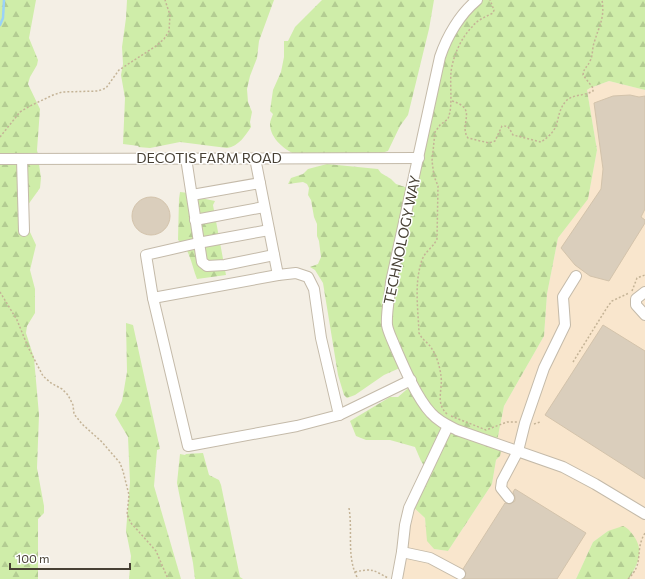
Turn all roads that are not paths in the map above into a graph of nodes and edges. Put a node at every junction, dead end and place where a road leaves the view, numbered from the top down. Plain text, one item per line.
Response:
1 (477, 0) edge
2 (186, 158) junction
3 (255, 158) junction
4 (419, 158) junction
5 (0, 159) edge
6 (22, 159) junction
7 (260, 183) junction
8 (192, 194) junction
9 (264, 207) junction
10 (195, 220) junction
11 (269, 230) junction
12 (24, 231) dead end
13 (198, 243) junction
14 (274, 255) junction
15 (278, 275) junction
16 (576, 276) dead end
17 (645, 292) edge
18 (153, 298) junction
19 (645, 315) edge
20 (411, 380) junction
21 (339, 415) junction
22 (448, 426) junction
23 (518, 451) junction
24 (509, 498) dead end
25 (645, 514) edge
26 (402, 552) junction
27 (460, 574) dead end
28 (397, 579) edge

1 - 4 street, TECHNOLOGY WAY
2 - 3 street, DECOTIS FARM ROAD
2 - 6 street, DECOTIS FARM ROAD
2 - 8 street
3 - 4 street, DECOTIS FARM ROAD
3 - 7 street
4 - 20 street, TECHNOLOGY WAY
5 - 6 street, DECOTIS FARM ROAD
6 - 12 street
7 - 8 street
7 - 9 street
8 - 10 street
9 - 10 street
9 - 11 street
10 - 13 street
11 - 13 street
11 - 14 street
13 - 14 street
13 - 18 street
14 - 15 street
15 - 18 street
15 - 21 street
16 - 23 street
17 - 19 street
18 - 21 street
20 - 21 street
20 - 22 street, TECHNOLOGY WAY
22 - 23 street, TECHNOLOGY WAY
22 - 26 street
23 - 24 street
23 - 25 street, TECHNOLOGY WAY
26 - 27 street
26 - 28 street

